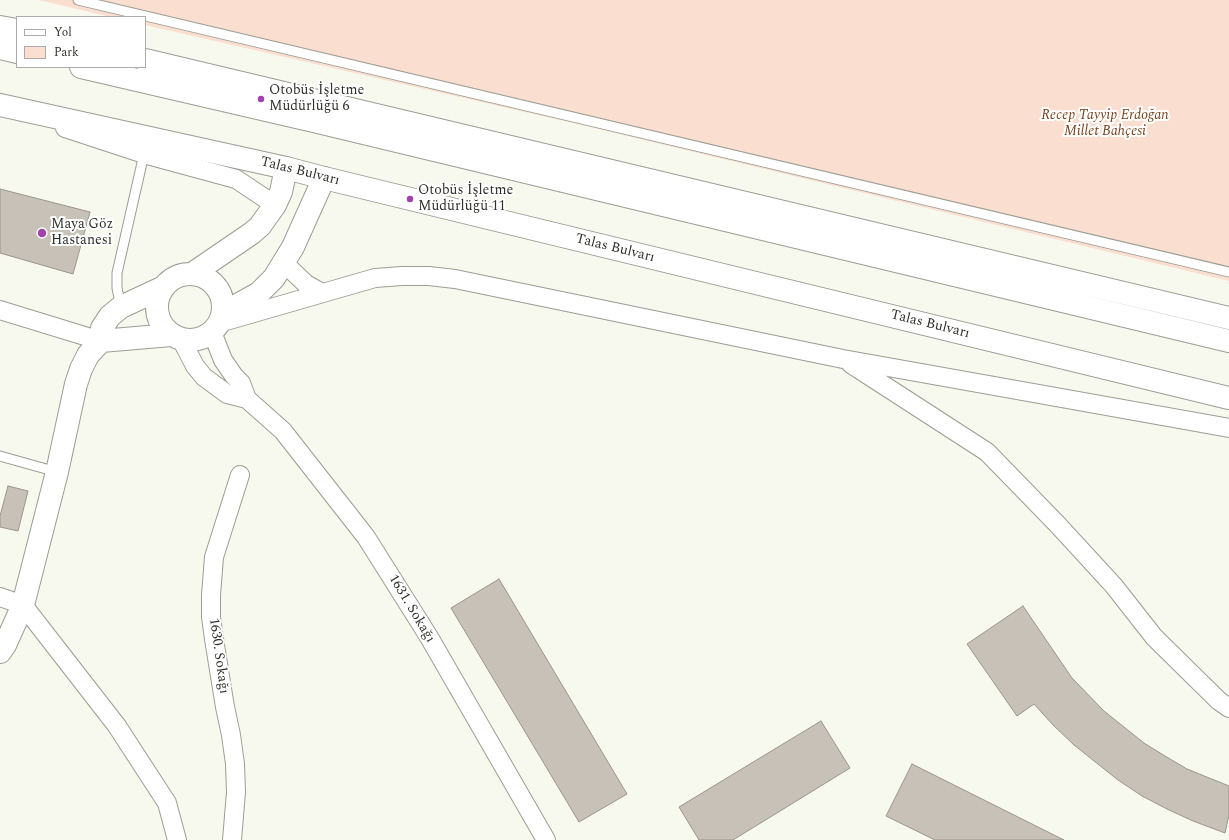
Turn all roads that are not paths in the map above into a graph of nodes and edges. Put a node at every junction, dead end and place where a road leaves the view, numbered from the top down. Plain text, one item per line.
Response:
1 (78, 0) edge
2 (146, 16) edge
3 (146, 16) edge
4 (0, 26) edge
5 (16, 30) edge
6 (0, 48) edge
7 (16, 52) edge
8 (146, 60) edge
9 (85, 68) edge
10 (0, 106) edge
11 (144, 154) junction
12 (286, 168) junction
13 (324, 178) junction
14 (275, 205) junction
15 (284, 263) junction
16 (1229, 272) edge
17 (192, 274) junction
18 (164, 287) junction
19 (322, 293) junction
20 (121, 307) junction
21 (0, 310) edge
22 (1229, 318) edge
23 (218, 323) junction
24 (176, 337) junction
25 (101, 341) junction
26 (1229, 342) edge
27 (843, 359) junction
28 (1229, 398) edge
29 (247, 399) junction
30 (1229, 428) edge
31 (0, 456) edge
32 (57, 472) junction
33 (240, 475) dead end
34 (0, 597) edge
35 (23, 605) junction
36 (0, 652) edge
37 (1229, 708) edge
38 (177, 840) edge
39 (232, 840) edge
40 (546, 840) edge

1 - 3 lane
2 - 16 lane
4 - 5 main road
6 - 7 main road
8 - 22 main road
9 - 26 main road
10 - 11 street
10 - 12 main road, Talas Bulvarı
11 - 14 street
11 - 20 lane
12 - 13 main road, Talas Bulvarı
12 - 14 main road
13 - 15 main road
13 - 28 main road, Talas Bulvarı
14 - 17 main road
15 - 19 street
15 - 23 main road
17 - 18 main road
17 - 23 main road
18 - 20 main road
18 - 24 main road
19 - 23 street
19 - 27 street
20 - 25 main road
21 - 25 street
23 - 24 main road
23 - 29 street, 1631. Sokağı
24 - 25 main road
24 - 29 street, 1631. Sokağı
25 - 32 main road
27 - 30 street
27 - 37 street
29 - 40 street, 1631. Sokağı
31 - 32 lane
32 - 35 main road
33 - 39 street, 1630. Sokağı
34 - 35 street
35 - 36 main road
35 - 38 street

